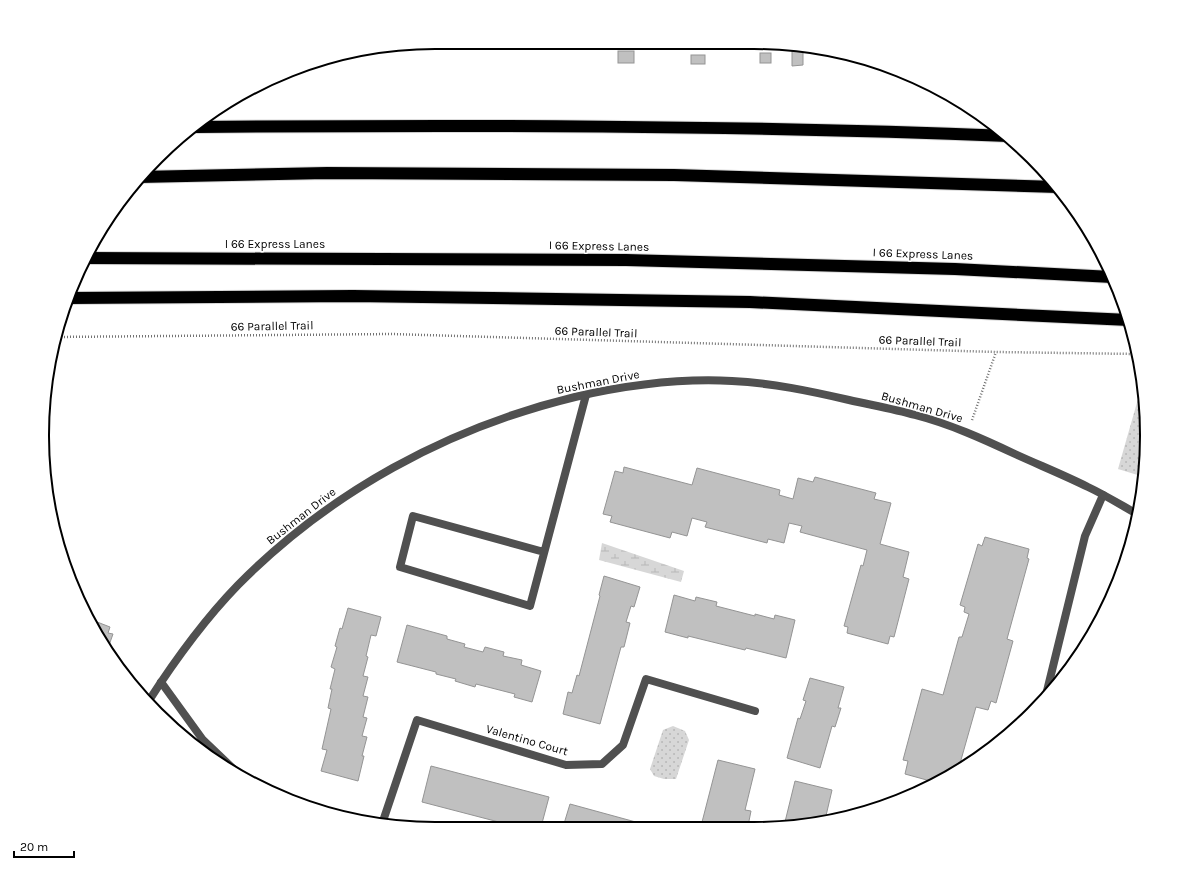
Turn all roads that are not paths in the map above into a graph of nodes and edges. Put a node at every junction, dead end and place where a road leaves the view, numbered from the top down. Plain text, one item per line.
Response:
1 (203, 127) edge
2 (997, 136) edge
3 (149, 177) edge
4 (1049, 187) edge
5 (93, 258) edge
6 (1106, 277) edge
7 (75, 298) edge
8 (1122, 320) edge
9 (586, 395) junction
10 (1103, 495) junction
11 (1133, 512) edge
12 (544, 552) junction
13 (161, 682) junction
14 (1049, 685) edge
15 (151, 697) edge
16 (755, 711) dead end
17 (221, 757) edge
18 (384, 819) edge

1 - 2 highway
3 - 4 highway
5 - 6 highway, I 66 Express Lanes
7 - 8 highway
9 - 10 street, Bushman Drive
9 - 12 street
9 - 13 street, Bushman Drive
10 - 11 street, Bushman Drive
10 - 14 street
12 - 12 street
13 - 15 street, Bushman Drive
13 - 17 street
16 - 18 street, Valentino Court

